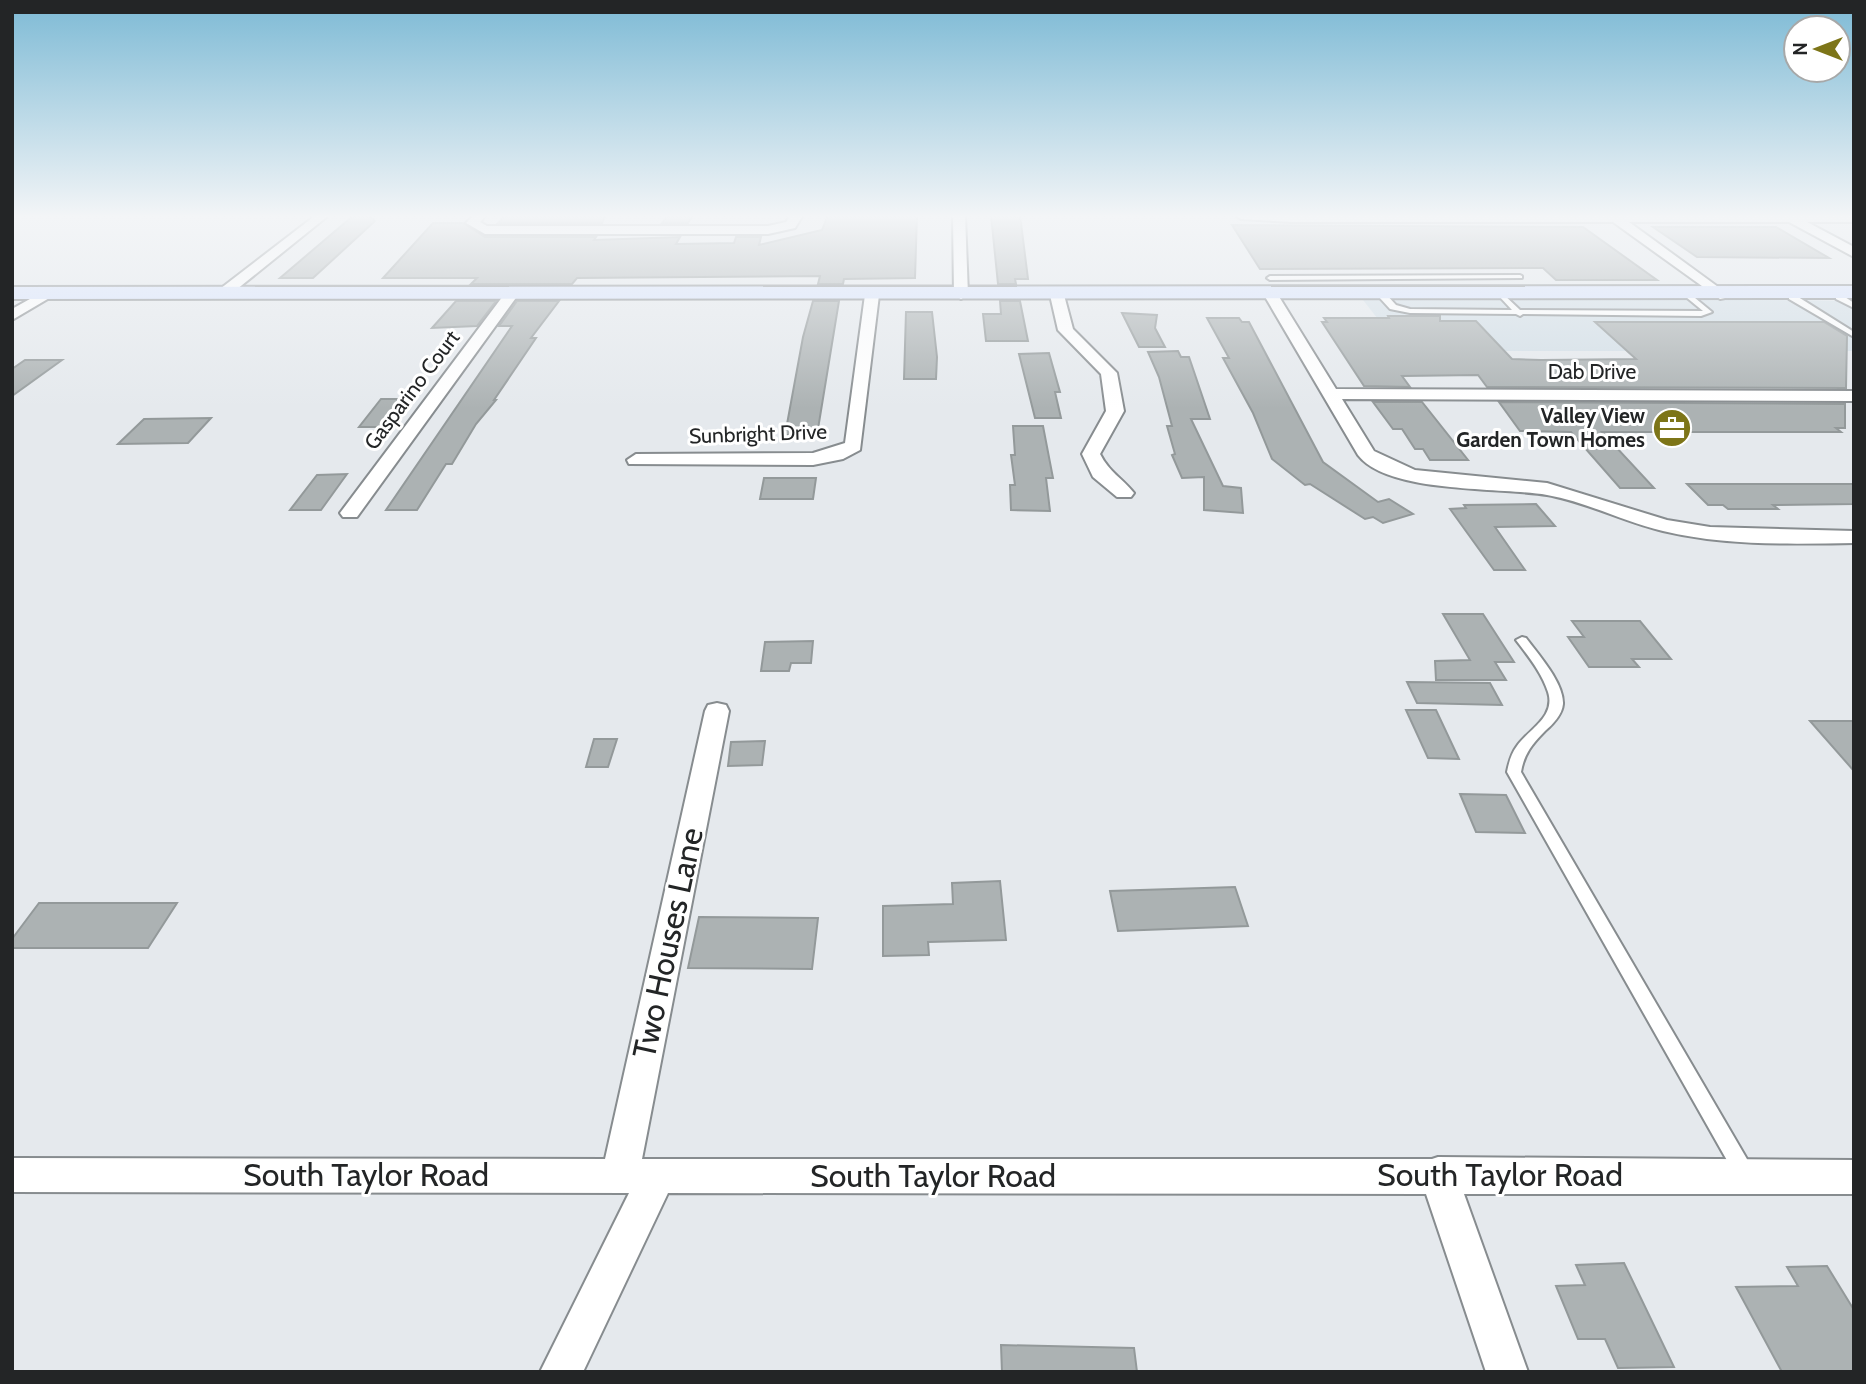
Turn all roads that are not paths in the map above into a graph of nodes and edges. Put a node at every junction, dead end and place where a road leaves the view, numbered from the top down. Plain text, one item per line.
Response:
1 (241, 280) edge
2 (961, 280) edge
3 (1361, 280) edge
4 (1400, 280) edge
5 (1699, 280) edge
6 (1270, 286) junction
7 (12, 293) edge
8 (46, 294) junction
9 (221, 295) junction
10 (511, 295) junction
11 (872, 295) junction
12 (961, 295) junction
13 (1057, 295) junction
14 (1382, 295) junction
15 (1412, 295) junction
16 (1502, 295) junction
17 (1689, 295) junction
18 (1720, 295) junction
19 (1792, 297) junction
20 (1850, 298) edge
21 (1520, 314) junction
22 (12, 316) edge
23 (1854, 335) edge
24 (1329, 394) junction
25 (1854, 396) edge
26 (636, 460) dead end
27 (1124, 493) dead end
28 (350, 513) dead end
29 (1854, 537) edge
30 (1522, 640) dead end
31 (717, 711) dead end
32 (1438, 1174) junction
33 (12, 1175) edge
34 (638, 1176) junction
35 (1746, 1176) junction
36 (1854, 1177) edge
37 (561, 1372) edge
38 (1507, 1372) edge

1 - 9 street
2 - 12 street
3 - 6 lane
4 - 15 lane
5 - 18 street
6 - 13 street
6 - 14 street
6 - 24 street
7 - 8 street
8 - 9 street
8 - 22 street
9 - 10 street
10 - 11 street
10 - 28 street, Gasparino Court
11 - 12 street
11 - 26 street, Sunbright Drive
12 - 13 street
13 - 27 street
14 - 15 street
14 - 21 lane
15 - 16 street
16 - 17 street
16 - 21 lane
17 - 18 street
17 - 21 lane
18 - 19 street
18 - 20 street
19 - 20 street
19 - 23 lane
24 - 25 street, Dab Drive
24 - 29 street
30 - 35 lane
31 - 34 street, Two Houses Lane
32 - 34 street, South Taylor Road
32 - 35 street, South Taylor Road
32 - 38 street
33 - 34 street, South Taylor Road
34 - 37 street, Two Houses Lane
35 - 36 street, South Taylor Road

